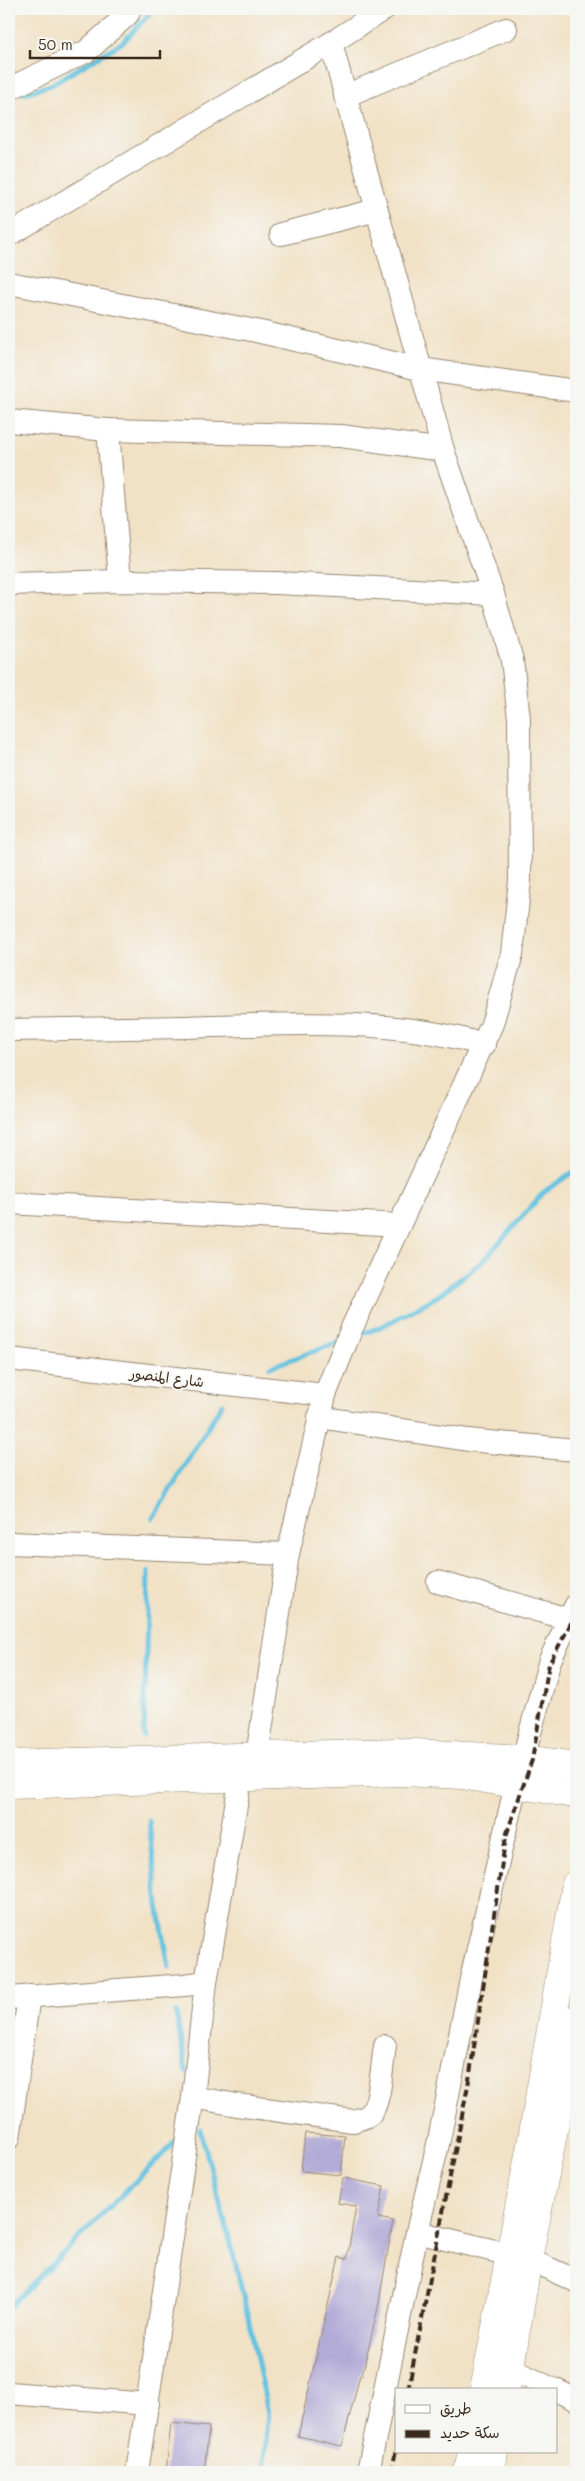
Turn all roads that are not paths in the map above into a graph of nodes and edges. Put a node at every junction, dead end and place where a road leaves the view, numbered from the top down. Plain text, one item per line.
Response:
1 (130, 9) edge
2 (384, 9) edge
3 (506, 28) dead end
4 (331, 43) junction
5 (11, 88) dead end
6 (345, 96) junction
7 (377, 210) junction
8 (281, 234) dead end
9 (9, 235) edge
10 (9, 283) edge
11 (420, 369) junction
12 (576, 391) edge
13 (9, 421) edge
14 (108, 430) junction
15 (443, 450) junction
16 (120, 581) junction
17 (9, 584) edge
18 (493, 594) junction
19 (9, 1030) edge
20 (484, 1045) junction
21 (9, 1203) edge
22 (399, 1225) junction
23 (9, 1359) edge
24 (325, 1397) junction
25 (576, 1450) edge
26 (9, 1543) edge
27 (288, 1554) junction
28 (438, 1582) dead end
29 (572, 1612) edge
30 (9, 1764) edge
31 (249, 1766) junction
32 (576, 1766) edge
33 (519, 1772) junction
34 (9, 1785) edge
35 (575, 1793) edge
36 (576, 1884) edge
37 (206, 1982) junction
38 (19, 1997) edge
39 (576, 2027) edge
40 (384, 2046) dead end
41 (193, 2097) junction
42 (9, 2138) edge
43 (417, 2232) junction
44 (519, 2257) junction
45 (576, 2281) edge
46 (508, 2379) edge
47 (485, 2388) edge
48 (547, 2388) edge
49 (558, 2391) edge
50 (9, 2393) edge
51 (576, 2400) edge
52 (148, 2404) junction
53 (472, 2454) edge
54 (494, 2454) edge
55 (137, 2472) edge
56 (368, 2472) edge
57 (468, 2472) edge
58 (490, 2472) edge

1 - 5 street
2 - 4 street
3 - 6 street
4 - 6 street
4 - 9 street
6 - 7 street
7 - 8 street
7 - 11 street
10 - 11 street
11 - 12 street
11 - 15 street
13 - 14 street
14 - 15 street
14 - 16 street
15 - 18 street
16 - 17 street
16 - 18 street
18 - 20 street
19 - 20 street
20 - 22 street
21 - 22 street
22 - 24 street
23 - 24 street, شارع المنصور
24 - 25 street, شارع المنصور
24 - 27 street
26 - 27 street
27 - 31 street
28 - 29 street
29 - 33 street
30 - 31 main road
31 - 33 main road
31 - 34 main road
31 - 37 street
32 - 33 main road
33 - 35 main road
33 - 43 street
36 - 44 main road
37 - 38 street
37 - 41 street
38 - 42 street
39 - 44 main road
40 - 41 street
41 - 52 street
43 - 44 street
43 - 56 street
44 - 45 street
44 - 46 main road
44 - 47 main road
46 - 48 street
49 - 51 street
50 - 52 street
52 - 55 street
53 - 57 main road
54 - 58 main road

